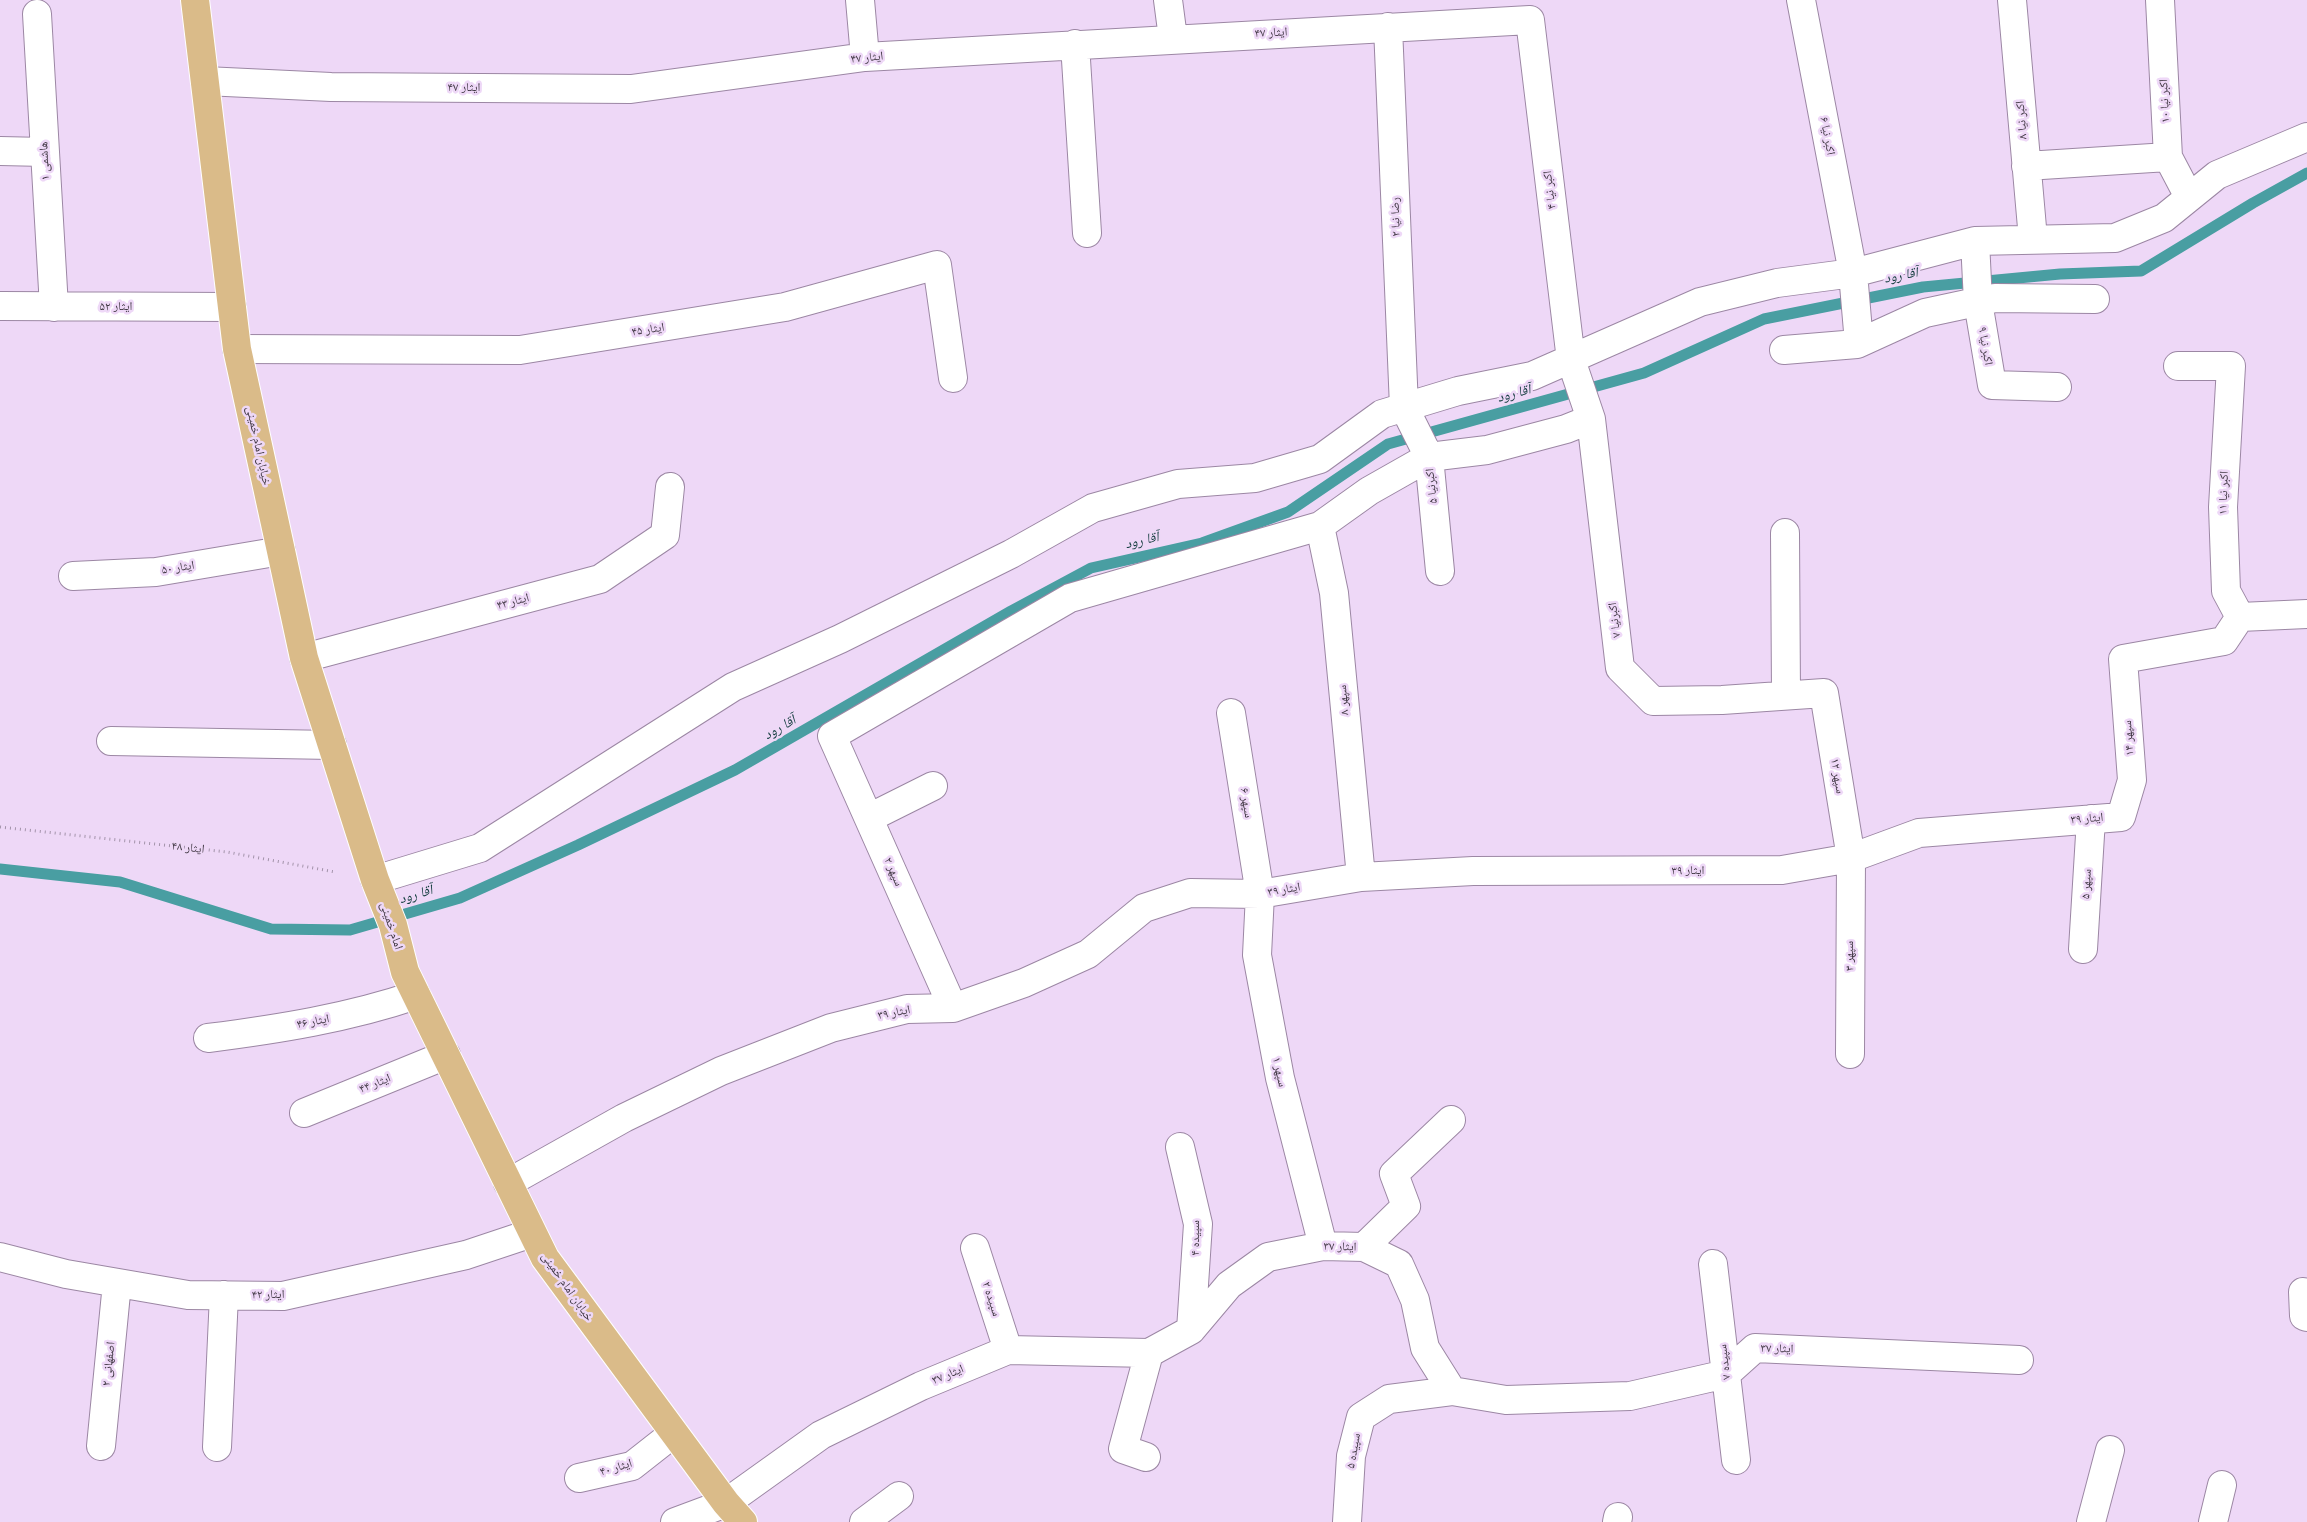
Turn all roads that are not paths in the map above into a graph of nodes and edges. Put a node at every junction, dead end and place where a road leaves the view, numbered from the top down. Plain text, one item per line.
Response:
1 (195, 0) edge
2 (860, 0) edge
3 (1168, 0) edge
4 (1801, 0) edge
5 (2012, 0) edge
6 (2160, 0) edge
7 (37, 14) dead end
8 (1530, 20) joint
9 (1388, 27) junction
10 (1173, 38) junction
11 (1075, 44) junction
12 (865, 57) junction
13 (205, 81) junction
14 (2307, 137) edge
15 (0, 151) edge
16 (45, 152) junction
17 (2168, 157) junction
18 (2026, 166) junction
19 (2189, 198) junction
20 (1087, 233) dead end
21 (2033, 240) junction
22 (1975, 241) junction
23 (1853, 273) junction
24 (2095, 299) dead end
25 (1978, 302) junction
26 (0, 306) edge
27 (54, 307) junction
28 (232, 307) junction
29 (1859, 343) junction
30 (237, 349) junction
31 (1784, 350) dead end
32 (1571, 360) junction
33 (2178, 366) dead end
34 (953, 378) dead end
35 (2058, 387) dead end
36 (1404, 407) junction
37 (1591, 419) junction
38 (1429, 457) junction
39 (670, 487) dead end
40 (1320, 526) junction
41 (1785, 533) dead end
42 (280, 551) junction
43 (1440, 571) dead end
44 (74, 576) dead end
45 (2307, 614) edge
46 (2240, 617) junction
47 (304, 658) junction
48 (1824, 693) joint
49 (1786, 695) junction
50 (1231, 713) dead end
51 (111, 741) dead end
52 (332, 745) junction
53 (933, 786) dead end
54 (2121, 816) joint
55 (869, 818) junction
56 (2090, 819) junction
57 (1851, 858) junction
58 (1361, 877) junction
59 (375, 880) junction
60 (1260, 894) junction
61 (2083, 949) dead end
62 (411, 984) junction
63 (953, 1008) junction
64 (208, 1038) dead end
65 (1850, 1054) dead end
66 (446, 1055) junction
67 (304, 1112) dead end
68 (1451, 1120) dead end
69 (1180, 1147) dead end
70 (508, 1184) junction
71 (532, 1233) junction
72 (1322, 1246) junction
73 (1364, 1247) junction
74 (974, 1248) dead end
75 (0, 1257) edge
76 (1713, 1264) dead end
77 (117, 1283) junction
78 (224, 1295) junction
79 (1191, 1330) junction
80 (1008, 1350) junction
81 (1149, 1353) junction
82 (2019, 1360) dead end
83 (1726, 1374) junction
84 (1452, 1392) junction
85 (674, 1433) junction
86 (101, 1446) dead end
87 (217, 1447) dead end
88 (2110, 1450) dead end
89 (1146, 1457) dead end
90 (1736, 1460) dead end
91 (578, 1478) dead end
92 (2222, 1485) dead end
93 (899, 1496) dead end
94 (734, 1512) edge
95 (675, 1522) edge
96 (864, 1522) edge
97 (1347, 1522) edge
98 (2090, 1522) edge
99 (2213, 1522) edge

1 - 13 main road, خیابان امام خمینی
2 - 12 street
3 - 10 street
4 - 23 street, اکبر نیا ۶
5 - 18 street, اکبر نیا ۸
6 - 17 street, اکبر نیا ۱۰
7 - 16 street, هاشمی ۱
8 - 9 street, ایثار ۴۷
8 - 32 street, اکبر نیا ۴
9 - 10 street, ایثار ۴۷
9 - 36 street, رضا نیا ۲
10 - 11 street, ایثار ۴۷
11 - 12 street, ایثار ۴۷
11 - 20 street
12 - 13 street, ایثار ۴۷
13 - 28 main road, خیابان امام خمینی
14 - 19 street
15 - 16 street
16 - 27 street, هاشمی ۱
17 - 18 street
17 - 19 street, اکبر نیا ۱۰
18 - 21 street, اکبر نیا ۸
19 - 21 street
21 - 22 street
22 - 23 street
22 - 25 street, اکبر نیا ۹
23 - 29 street, اکبر نیا ۶
23 - 32 street
24 - 25 street
25 - 29 street
25 - 35 street, اکبر نیا ۹
26 - 27 street, ایثار ۵۲
27 - 28 street, ایثار ۵۲
28 - 30 main road, خیابان امام خمینی
29 - 31 street
30 - 34 street, ایثار ۴۵
30 - 42 main road, خیابان امام خمینی
32 - 36 street
32 - 37 street, اکبرنیا ۷
33 - 46 street, اکبر نیا ۱۱
36 - 38 street, اکبرنیا ۵
36 - 59 street
37 - 38 street
37 - 49 street, اکبرنیا ۷
38 - 40 street
38 - 43 street, اکبرنیا ۵
39 - 47 street, ایثار ۴۳
40 - 55 street, سپهر ۲
40 - 58 street, سپهر ۸
41 - 49 street
42 - 44 street, ایثار ۵۰
42 - 47 main road, خیابان امام خمینی
45 - 46 street
46 - 54 street, سپهر ۱۴
47 - 52 main road, خیابان امام خمینی
48 - 49 street, اکبرنیا ۷
48 - 57 street, سپهر ۱۲
50 - 60 street, سپهر ۶
51 - 52 street
52 - 59 main road, خیابان امام خمینی
53 - 55 street
54 - 56 street, ایثار ۳۹
55 - 63 street, سپهر ۲
56 - 57 street, ایثار ۳۹
56 - 61 street, سپهر ۵
57 - 58 street, ایثار ۳۹
57 - 65 street, سپهر ۳
58 - 60 street, ایثار ۳۹
59 - 62 main road, امام خمینی
60 - 63 street, ایثار ۳۹
60 - 72 street, سپهر ۱
62 - 64 street, ایثار ۴۶
62 - 66 main road, خیابان امام خمینی
63 - 70 street, ایثار ۳۹
66 - 67 street, ایثار ۴۴
66 - 70 main road, خیابان امام خمینی
68 - 73 street
69 - 79 street, سپیده ۴
70 - 71 main road, خیابان امام خمینی
71 - 78 street, ایثار ۴۲
71 - 85 main road, خیابان امام خمینی
72 - 73 street, ایثار ۳۷
72 - 79 street, ایثار ۳۷
73 - 84 street, ایثار ۳۷
74 - 80 street, سپیده ۲
75 - 77 street, ایثار ۴۲
76 - 83 street, سپیده ۷
77 - 78 street, ایثار ۴۲
77 - 86 street, اصفهانی ۲
78 - 87 street
79 - 81 street, ایثار ۳۷
80 - 81 street, ایثار ۳۷
80 - 94 street, ایثار ۳۷
81 - 89 street
82 - 83 street, ایثار ۳۷
83 - 84 street, ایثار ۳۷
83 - 90 street, سپیده ۷
84 - 97 street, سپیده ۵
85 - 91 street, ایثار ۴۰
85 - 94 main road, خیابان امام خمینی
88 - 98 street
92 - 99 street
93 - 96 street
94 - 95 street, ایثار ۳۷

